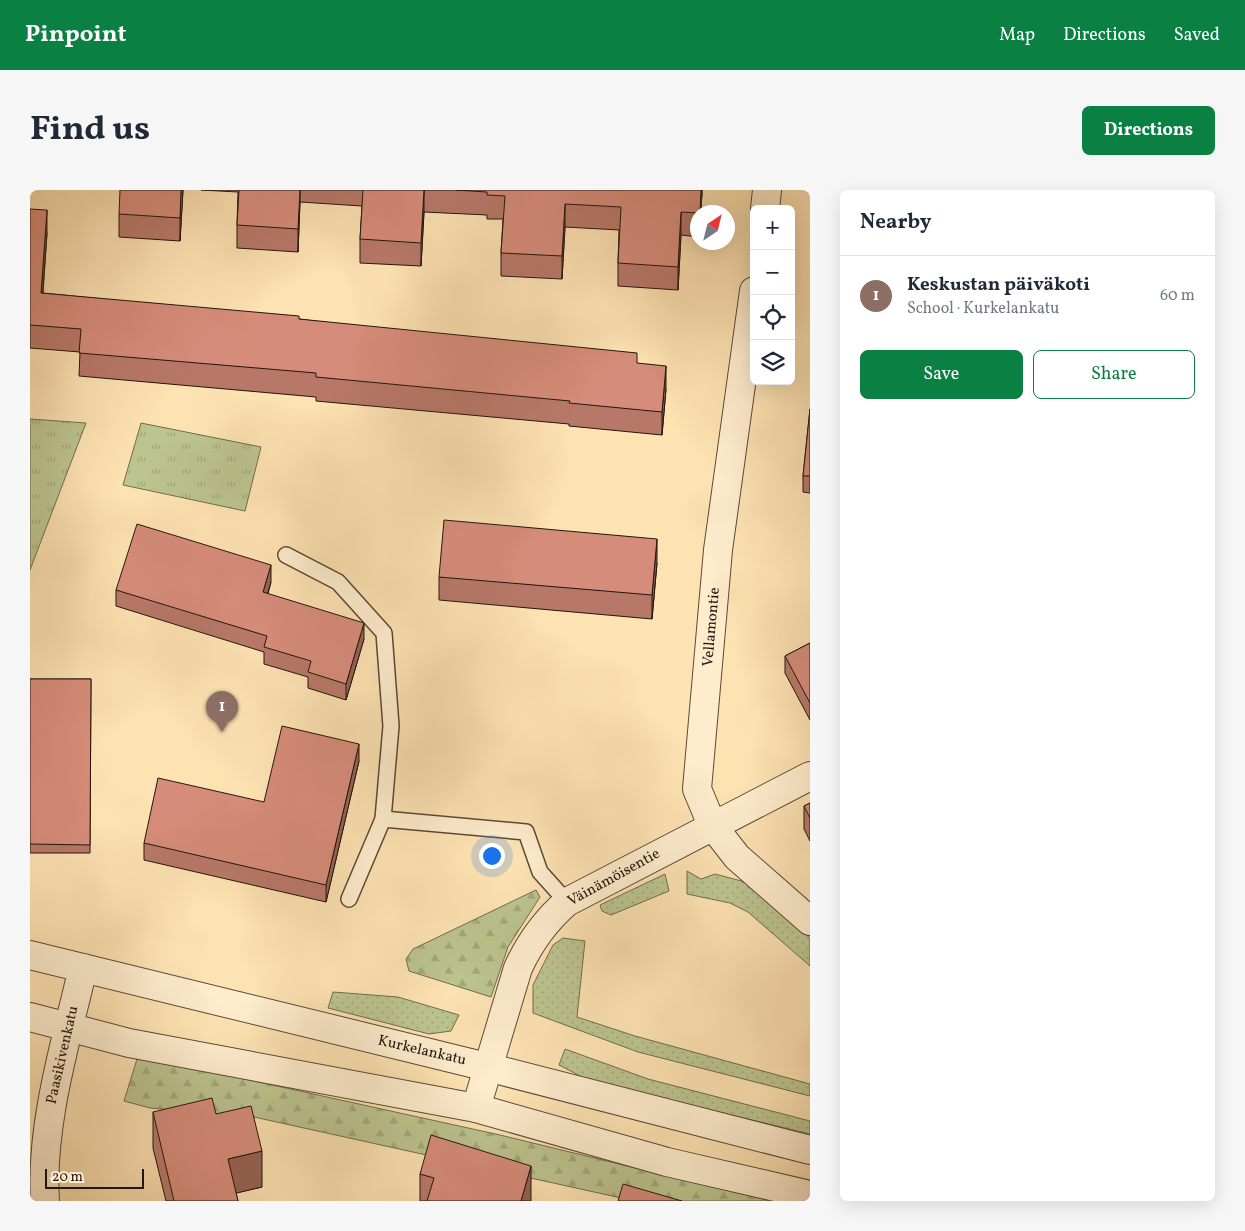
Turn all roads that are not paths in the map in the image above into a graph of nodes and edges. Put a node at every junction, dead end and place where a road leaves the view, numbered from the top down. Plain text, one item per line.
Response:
1 (768, 190) edge
2 (766, 205) edge
3 (753, 295) edge
4 (286, 555) dead end
5 (810, 776) edge
6 (383, 819) junction
7 (712, 825) junction
8 (349, 899) dead end
9 (567, 902) junction
10 (810, 921) edge
11 (31, 961) edge
12 (83, 968) junction
13 (30, 1017) edge
14 (70, 1026) junction
15 (487, 1067) junction
16 (476, 1108) junction
17 (810, 1150) edge
18 (810, 1195) edge
19 (45, 1201) edge

1 - 2 street
3 - 7 street, Vellamontie
4 - 6 lane
5 - 7 street, Väinämöisentie
6 - 8 lane
6 - 9 lane
7 - 9 street, Väinämöisentie
7 - 10 street, Vellamontie
9 - 15 street, Väinämöisentie
11 - 12 street, Kurkelankatu
12 - 14 street, Paasikivenkatu
12 - 15 street, Kurkelankatu
13 - 14 street
14 - 16 street
14 - 19 street, Paasikivenkatu
15 - 16 street, Väinämöisentie
15 - 17 street, Kurkelankatu
16 - 18 street

